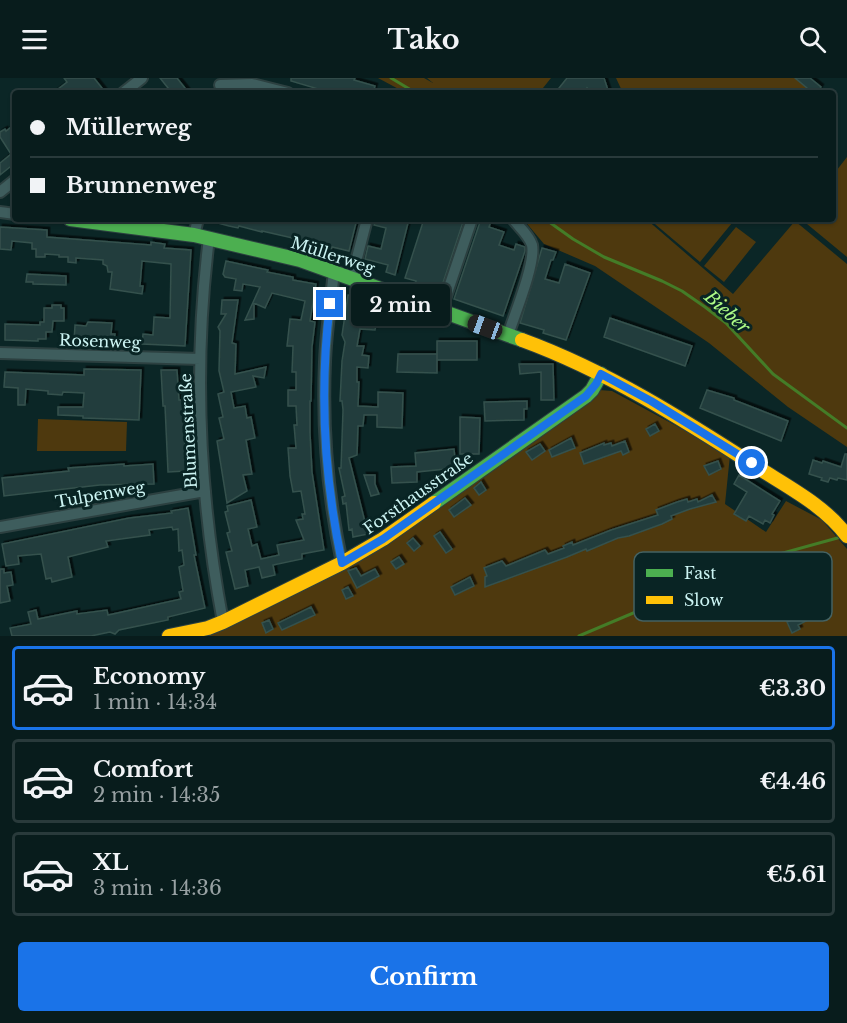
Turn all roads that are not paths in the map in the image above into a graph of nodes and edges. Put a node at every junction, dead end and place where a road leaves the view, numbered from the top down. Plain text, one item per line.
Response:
1 (142, 78) edge
2 (220, 85) edge
3 (127, 90) edge
4 (276, 90) edge
5 (12, 182) edge
6 (0, 192) edge
7 (93, 222) edge
8 (197, 222) edge
9 (366, 222) edge
10 (471, 222) edge
11 (515, 222) edge
12 (194, 235) junction
13 (209, 238) junction
14 (334, 271) junction
15 (352, 277) junction
16 (441, 311) junction
17 (508, 335) junction
18 (0, 353) edge
19 (200, 359) junction
20 (601, 374) junction
21 (205, 491) junction
22 (0, 527) edge
23 (844, 533) edge
24 (342, 563) junction
25 (224, 622) junction
26 (169, 636) edge

1 - 3 street
2 - 4 street
5 - 6 street
7 - 12 street, Müllerweg
8 - 12 street
9 - 15 street
10 - 16 street
11 - 17 street
12 - 13 street, Müllerweg
13 - 14 street, Müllerweg
13 - 19 street, Blumenstraße
14 - 15 street, Müllerweg
14 - 24 street
15 - 16 street, Müllerweg
16 - 17 street, Müllerweg
17 - 20 street, Müllerweg
18 - 19 street, Rosenweg
19 - 21 street, Blumenstraße
20 - 23 street, Müllerweg
20 - 24 street, Forsthausstraße
21 - 22 street, Tulpenweg
21 - 25 street, Blumenstraße
24 - 25 street, Forsthausstraße
25 - 26 street, Forsthausstraße

